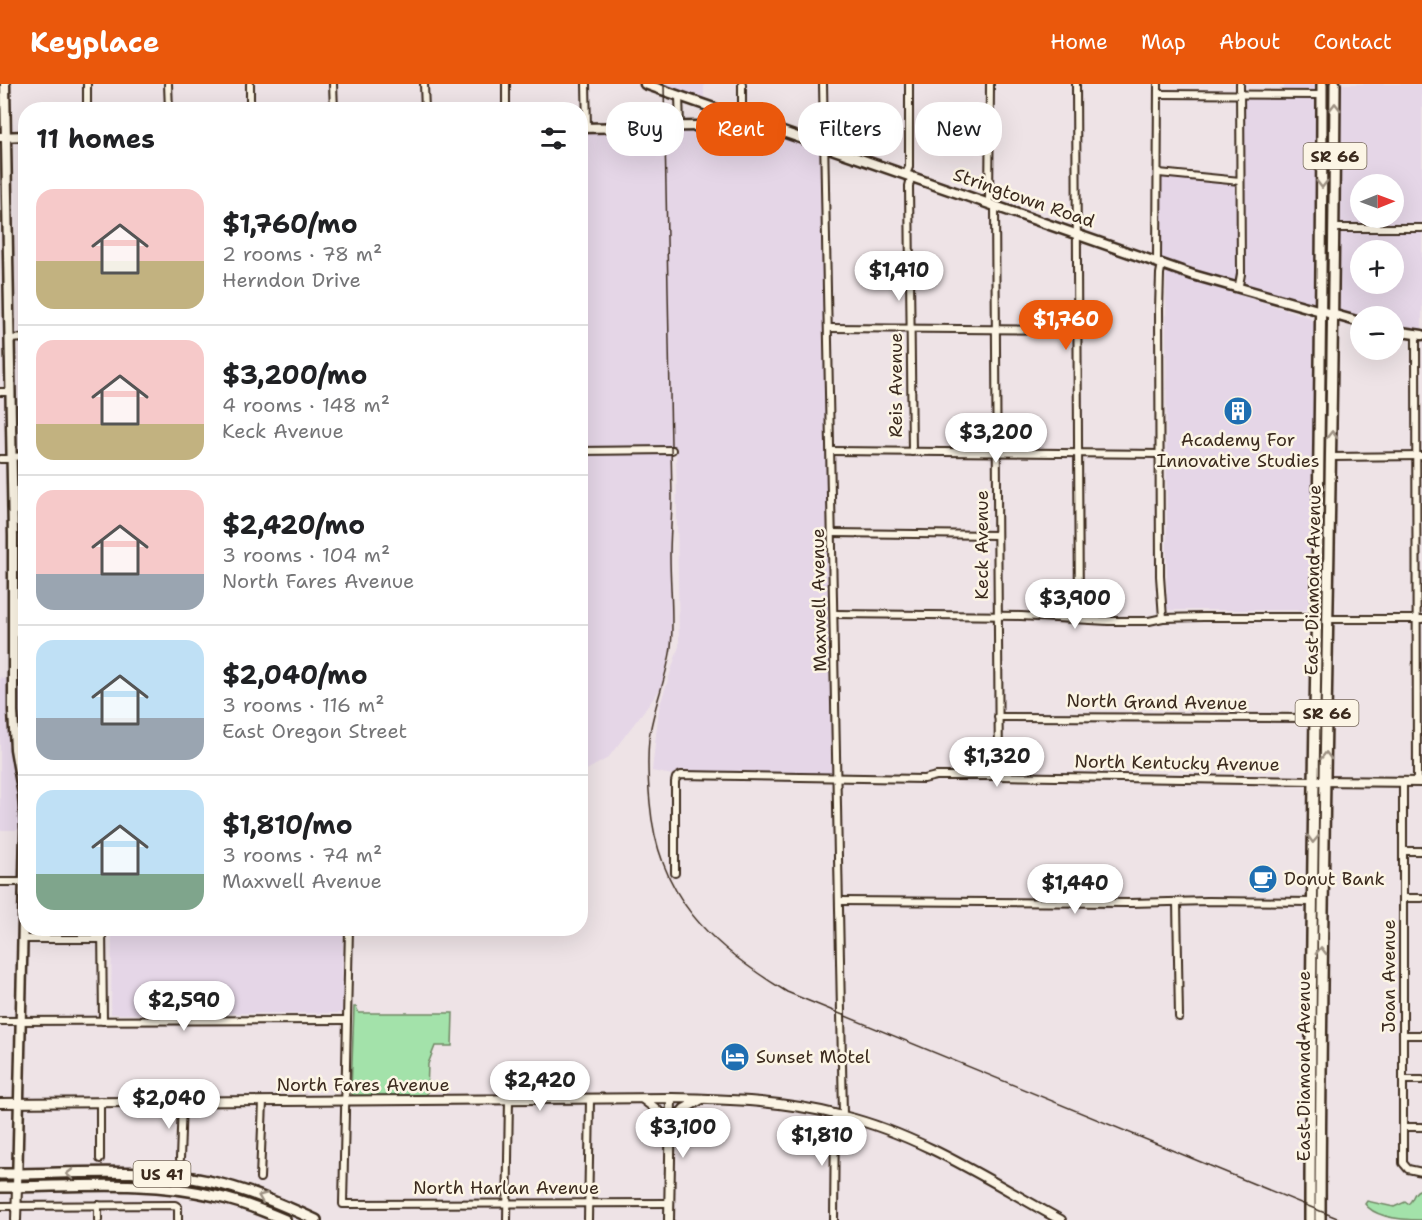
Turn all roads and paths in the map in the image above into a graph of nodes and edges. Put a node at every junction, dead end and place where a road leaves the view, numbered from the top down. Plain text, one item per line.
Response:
1 (5, 84) edge
2 (87, 84) edge
3 (168, 84) edge
4 (250, 84) edge
5 (333, 84) edge
6 (424, 84) edge
7 (506, 84) edge
8 (586, 84) edge
9 (645, 84) edge
10 (742, 84) edge
11 (823, 84) edge
12 (909, 84) edge
13 (990, 84) edge
14 (1076, 84) edge
15 (1158, 84) edge
16 (1240, 84) edge
17 (1322, 84) edge
18 (1335, 84) edge
19 (1158, 94) junction
20 (1240, 95) junction
21 (1322, 95) junction
22 (680, 96) junction
23 (87, 102) edge
24 (169, 102) edge
25 (250, 102) edge
26 (334, 102) edge
27 (425, 102) edge
28 (506, 102) edge
29 (585, 102) edge
30 (680, 102) edge
31 (697, 102) edge
32 (742, 102) edge
33 (823, 102) edge
34 (588, 128) edge
35 (606, 128) edge
36 (18, 136) edge
37 (3, 137) edge
38 (824, 156) edge
39 (853, 156) edge
40 (1159, 173) junction
41 (911, 176) junction
42 (1240, 181) junction
43 (992, 205) junction
44 (1335, 228) junction
45 (1422, 228) edge
46 (1077, 234) junction
47 (4, 254) edge
48 (1160, 262) junction
49 (1236, 287) junction
50 (1321, 311) junction
51 (1334, 315) junction
52 (1350, 319) edge
53 (829, 328) junction
54 (911, 329) junction
55 (996, 329) junction
56 (1077, 330) junction
57 (1404, 332) edge
58 (1419, 334) edge
59 (18, 338) edge
60 (9, 339) junction
61 (5, 392) edge
62 (672, 450) dead end
63 (588, 451) edge
64 (831, 451) junction
65 (912, 452) junction
66 (997, 452) junction
67 (1078, 453) junction
68 (1160, 454) junction
69 (1419, 456) edge
70 (18, 457) edge
71 (1331, 457) junction
72 (11, 458) junction
73 (0, 459) edge
74 (833, 533) junction
75 (997, 535) junction
76 (835, 614) junction
77 (998, 616) junction
78 (1316, 617) junction
79 (1079, 618) junction
80 (1163, 618) junction
81 (1328, 619) junction
82 (1419, 619) edge
83 (998, 717) junction
84 (1315, 718) junction
85 (18, 757) edge
86 (838, 776) junction
87 (999, 776) junction
88 (1314, 781) junction
89 (1326, 781) junction
90 (1403, 782) junction
91 (1419, 782) edge
92 (1403, 851) junction
93 (1422, 851) edge
94 (675, 873) dead end
95 (0, 882) edge
96 (18, 882) edge
97 (1403, 898) junction
98 (1422, 898) edge
99 (840, 901) junction
100 (1177, 902) junction
101 (1312, 903) junction
102 (23, 936) edge
103 (349, 936) edge
104 (23, 939) junction
105 (102, 939) joint
106 (1179, 1017) dead end
107 (103, 1020) junction
108 (347, 1020) junction
109 (0, 1021) edge
110 (21, 1021) junction
111 (1404, 1035) junction
112 (1422, 1035) edge
113 (1404, 1080) junction
114 (1422, 1080) edge
115 (641, 1098) junction
116 (671, 1098) junction
117 (704, 1098) junction
118 (509, 1099) junction
119 (590, 1099) junction
120 (344, 1100) junction
121 (100, 1101) junction
122 (182, 1101) junction
123 (263, 1101) junction
124 (0, 1102) edge
125 (20, 1102) junction
126 (839, 1115) junction
127 (671, 1124) junction
128 (1403, 1127) junction
129 (1422, 1127) edge
130 (100, 1159) dead end
131 (180, 1159) dead end
132 (1422, 1172) edge
133 (0, 1174) edge
134 (18, 1174) junction
135 (260, 1179) dead end
136 (0, 1187) edge
137 (17, 1187) junction
138 (588, 1202) junction
139 (507, 1203) junction
140 (670, 1203) junction
141 (98, 1205) junction
142 (0, 1206) edge
143 (17, 1206) junction
144 (16, 1220) edge
145 (98, 1220) edge
146 (178, 1220) edge
147 (285, 1220) edge
148 (316, 1220) edge
149 (507, 1220) edge
150 (588, 1220) edge
151 (669, 1220) edge
152 (834, 1220) edge
153 (1061, 1220) edge
154 (1311, 1220) edge
155 (1320, 1220) edge

1 - 37 main road
2 - 23 street
3 - 24 street
4 - 25 street
5 - 26 street
6 - 27 street
7 - 28 street
8 - 29 street
9 - 22 main road, Stringtown Road
10 - 32 street
11 - 33 street, Maxwell Avenue
12 - 41 street, Reis Avenue
13 - 43 street, Keck Avenue
14 - 46 street
15 - 19 street
16 - 20 street
17 - 21 main road, East Diamond Avenue / SR 66
44 -> 18 main road, East Diamond Avenue / SR 66
19 - 20 street
19 - 40 street
20 - 21 street
20 - 42 street
21 -> 50 main road, East Diamond Avenue / SR 66
22 - 30 street
22 - 31 main road, Stringtown Road
34 - 35 main road
36 - 37 main road
37 - 47 main road
38 - 53 street, Maxwell Avenue
39 - 41 main road, Stringtown Road
40 - 42 street
40 - 48 street
41 - 43 main road, Stringtown Road
41 - 54 street, Reis Avenue
42 - 49 street
43 - 46 main road, Stringtown Road
43 - 55 street, Keck Avenue
44 - 45 street
44 - 51 main road, East Diamond Avenue / SR 66
46 - 48 main road, Stringtown Road
46 - 56 street
47 - 60 main road
48 - 49 main road, Stringtown Road
48 - 68 street
49 - 50 main road, Stringtown Road
50 - 51 main road, Stringtown Road
50 - 78 main road, East Diamond Avenue / SR 66
51 - 52 main road, Stringtown Road
71 -> 51 main road, East Diamond Avenue / SR 66
53 - 54 street
53 - 64 street, Maxwell Avenue
54 - 55 street
54 - 65 street, Reis Avenue
55 - 56 street
55 - 66 street, Keck Avenue
56 - 67 street
57 - 58 main road
58 - 69 street
59 - 60 street
60 - 61 main road
61 - 72 main road
62 - 63 street
64 - 65 street
64 - 74 street, Maxwell Avenue
65 - 66 street
66 - 67 street
66 - 75 street, Keck Avenue
67 - 68 street
67 - 79 street
68 - 80 street
69 - 71 street
69 - 82 street
70 - 72 street
71 - 81 main road, East Diamond Avenue / SR 66
72 - 73 street
72 - 85 main road
74 - 75 street
74 - 76 street, Maxwell Avenue
75 - 77 street, Keck Avenue
76 - 77 street
76 - 86 street, Maxwell Avenue
77 - 79 street
77 - 83 street, Keck Avenue
78 - 80 street
78 - 84 main road, East Diamond Avenue / SR 66
79 - 80 street
81 - 82 street
89 -> 81 main road, East Diamond Avenue / SR 66
82 - 91 street
83 - 84 street, North Grand Avenue
83 - 87 street, Keck Avenue
84 - 88 main road, East Diamond Avenue / SR 66
86 - 87 street, North Kentucky Avenue
86 - 94 street, North Kentucky Avenue
86 - 99 street, Maxwell Avenue
87 - 88 street, North Kentucky Avenue
88 - 89 street, North Kentucky Avenue
88 -> 101 main road, East Diamond Avenue / SR 66
89 - 90 street, North Kentucky Avenue
155 -> 89 main road, East Diamond Avenue / SR 66
90 - 91 street, North Kentucky Avenue
90 - 92 street, Joan Avenue
92 - 93 street
92 - 97 street, Joan Avenue
95 - 96 street
97 - 98 street
97 - 111 street, Joan Avenue
99 - 100 street
99 - 126 street, Maxwell Avenue
100 - 101 street
100 - 106 street
101 - 154 main road, East Diamond Avenue / SR 66
102 - 104 main road
103 - 108 street
104 - 105 street
104 - 110 main road
105 - 107 street
107 - 108 street
107 - 110 street
108 - 120 street
109 - 110 street
110 - 125 main road
111 - 112 street
111 - 113 street, Joan Avenue
113 - 114 street
113 - 128 street, Joan Avenue
115 - 116 street, North Fares Avenue
115 - 119 street, North Fares Avenue
115 - 127 street
116 - 117 street, North Fares Avenue
116 - 127 street
117 - 126 street, North Fares Avenue
117 - 127 street
118 - 119 street, North Fares Avenue
118 - 120 street, North Fares Avenue
118 - 139 street
119 - 138 street
120 - 123 street, North Fares Avenue
120 - 139 street, North Harlan Avenue
121 - 122 street, North Fares Avenue
121 - 125 street, North Fares Avenue
121 - 130 street
122 - 123 street, North Fares Avenue
122 - 131 street
123 - 135 street
124 - 125 street, North Fares Avenue
125 - 134 main road
126 - 152 street, Maxwell Avenue
126 - 153 street, North Fares Avenue
127 - 140 street
128 - 129 street
128 - 132 street, Joan Avenue
133 - 134 main road, US 41
134 - 137 main road
148 -> 134 main road, US 41
136 - 137 main road, US 41
137 - 143 street
137 - 147 main road, US 41
138 - 139 street, North Harlan Avenue
138 - 140 street, North Harlan Avenue
138 - 150 street
139 - 149 street
140 - 151 street
141 - 143 street
141 - 145 street
141 - 146 street
142 - 143 street
143 - 144 street

